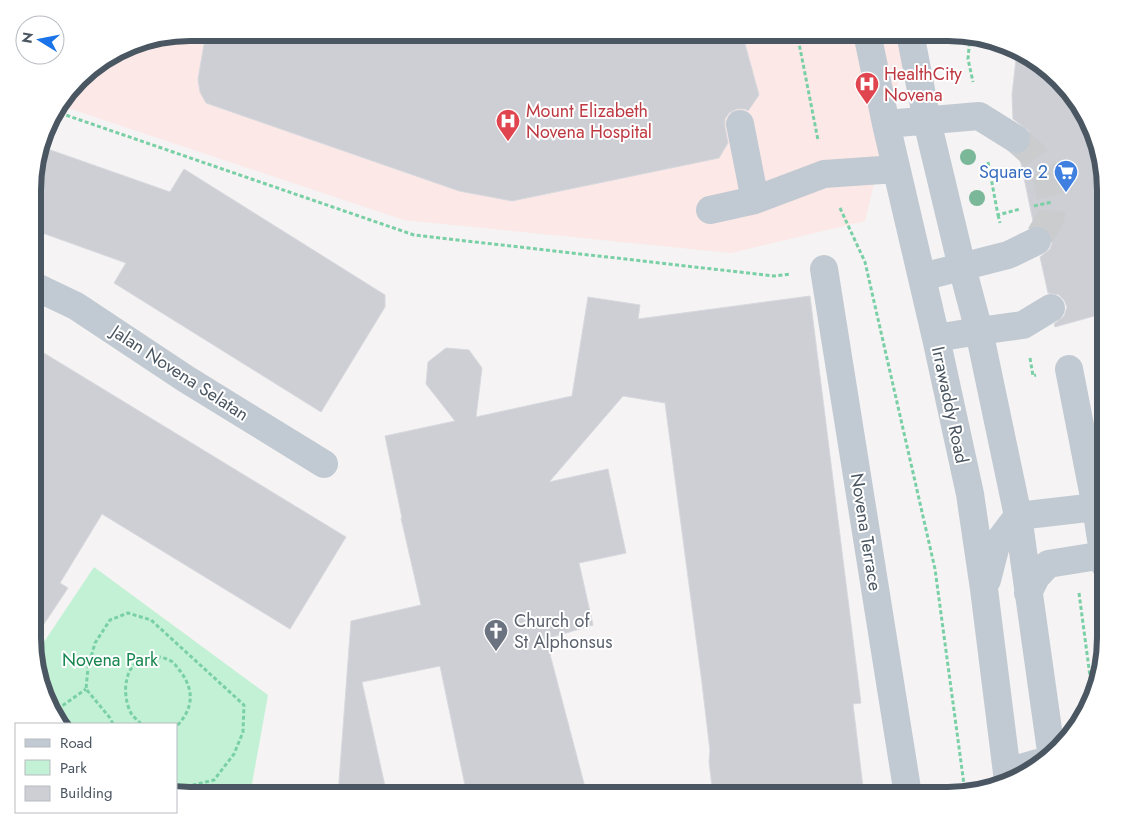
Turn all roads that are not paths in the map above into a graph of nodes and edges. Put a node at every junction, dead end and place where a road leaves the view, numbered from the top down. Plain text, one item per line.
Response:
1 (869, 42) edge
2 (912, 42) edge
3 (927, 121) junction
4 (740, 124) dead end
5 (886, 124) junction
6 (1016, 139) tunnel mouth
7 (896, 169) junction
8 (755, 200) junction
9 (710, 210) dead end
10 (1037, 241) tunnel mouth
11 (962, 267) junction
12 (824, 269) road end
13 (922, 277) junction
14 (41, 289) edge
15 (1051, 308) dead end
16 (979, 331) junction
17 (936, 338) junction
18 (1069, 370) dead end
19 (324, 464) dead end
20 (1096, 507) joint
21 (1018, 516) junction
22 (1096, 561) edge
23 (984, 589) junction
24 (1028, 593) junction
25 (1051, 745) edge
26 (1008, 774) edge
27 (907, 787) edge

1 - 5 street, Irrawaddy Road
2 - 3 street
3 - 5 street
3 - 6 street
3 - 11 street
4 - 8 street
5 - 7 street, Irrawaddy Road
7 - 8 street
7 - 13 street, Irrawaddy Road
8 - 9 street
10 - 11 street
11 - 13 street
11 - 16 street
12 - 27 street, Novena Terrace
13 - 17 street, Irrawaddy Road
14 - 19 street, Jalan Novena Selatan
15 - 16 street
16 - 17 street
16 - 21 street
17 - 23 street, Irrawaddy Road
18 - 20 street
20 - 21 street
21 - 23 street
21 - 24 street
22 - 24 street
23 - 26 street, Irrawaddy Road
24 - 25 street

